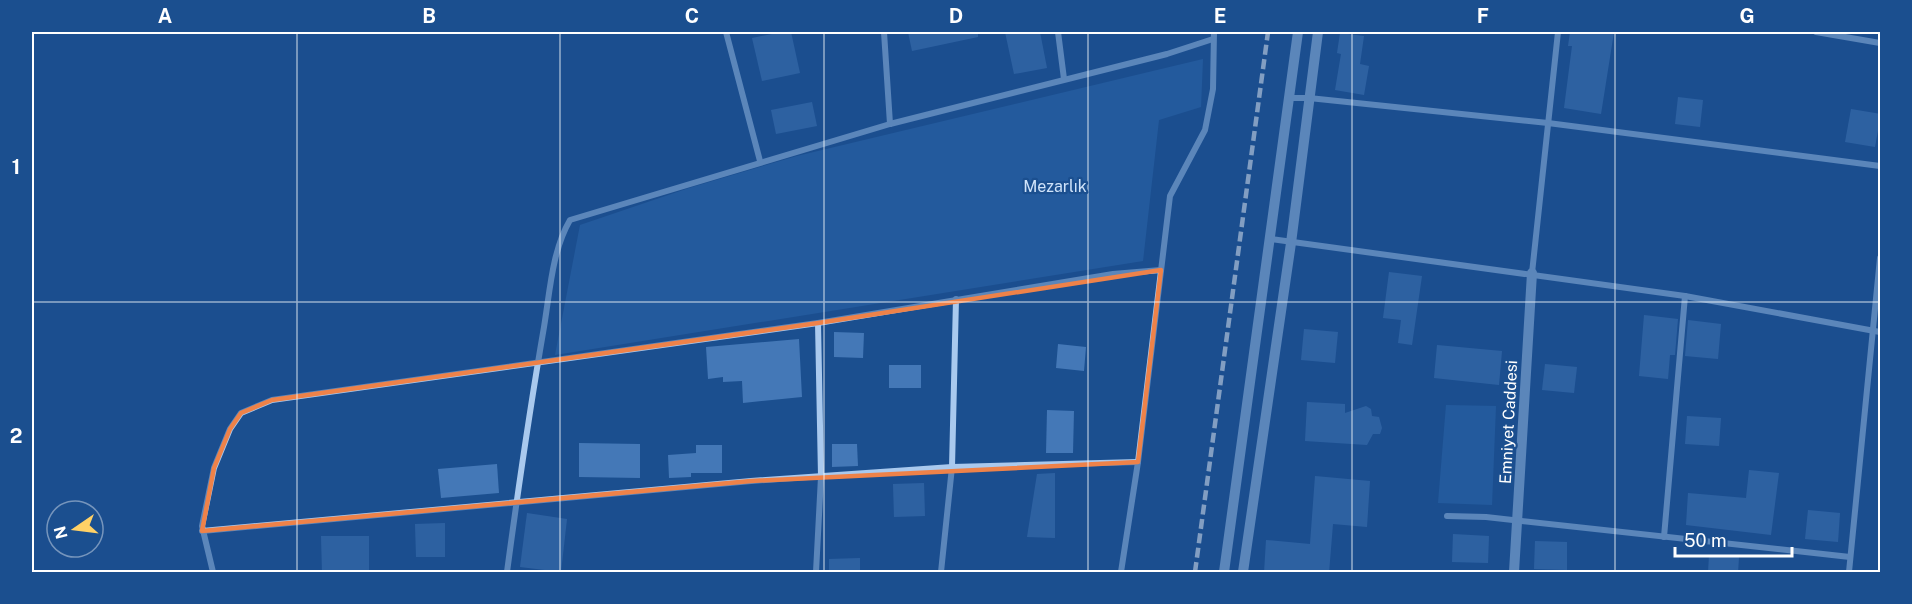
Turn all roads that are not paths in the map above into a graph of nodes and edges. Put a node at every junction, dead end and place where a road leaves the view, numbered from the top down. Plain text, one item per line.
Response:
1 (726, 32) edge
2 (884, 32) edge
3 (1058, 32) edge
4 (1214, 32) edge
5 (1298, 32) edge
6 (1318, 32) edge
7 (1558, 32) edge
8 (1816, 32) edge
9 (1213, 39) junction
10 (1881, 43) edge
11 (1064, 79) junction
12 (1290, 98) junction
13 (1309, 98) junction
14 (1548, 123) junction
15 (890, 124) junction
16 (760, 161) junction
17 (1881, 166) edge
18 (1270, 239) junction
19 (1291, 243) junction
20 (1881, 258) edge
21 (1161, 270) junction
22 (1532, 273) junction
23 (1685, 296) junction
24 (956, 299) junction
25 (818, 323) junction
26 (1871, 330) junction
27 (1881, 332) edge
28 (537, 364) junction
29 (1138, 462) junction
30 (952, 467) junction
31 (820, 477) junction
32 (516, 502) junction
33 (1447, 516) dead end
34 (1518, 520) junction
35 (202, 531) junction
36 (1664, 537) junction
37 (1850, 557) junction
38 (213, 573) edge
39 (507, 573) edge
40 (816, 573) edge
41 (941, 573) edge
42 (1121, 573) edge
43 (1224, 573) edge
44 (1243, 573) edge
45 (1514, 573) edge
46 (1849, 573) edge

1 - 16 street
2 - 15 street
3 - 11 street
4 - 9 street
5 - 12 street
6 - 13 street
7 - 14 street
8 - 10 street
9 - 11 street
9 - 21 street
11 - 15 street
12 - 13 street
12 - 18 street
13 - 14 street
13 - 19 street
14 - 17 street
14 - 22 street
15 - 16 street
16 - 28 street
18 - 19 street
18 - 43 street
19 - 22 street
19 - 44 street
20 - 26 street
21 - 24 street
21 - 29 street
22 - 23 street
22 - 34 street, Emniyet Caddesi
23 - 26 street
23 - 36 street
24 - 25 street
24 - 30 street
25 - 28 street
25 - 31 street
26 - 27 street
26 - 37 street
28 - 32 street
28 - 35 street
29 - 30 street
29 - 42 street
30 - 31 street
30 - 41 street
31 - 32 street
31 - 40 street
32 - 35 street
32 - 39 street
33 - 34 street
34 - 36 street
34 - 45 street, Emniyet Caddesi
35 - 38 street
36 - 37 street
37 - 46 street

